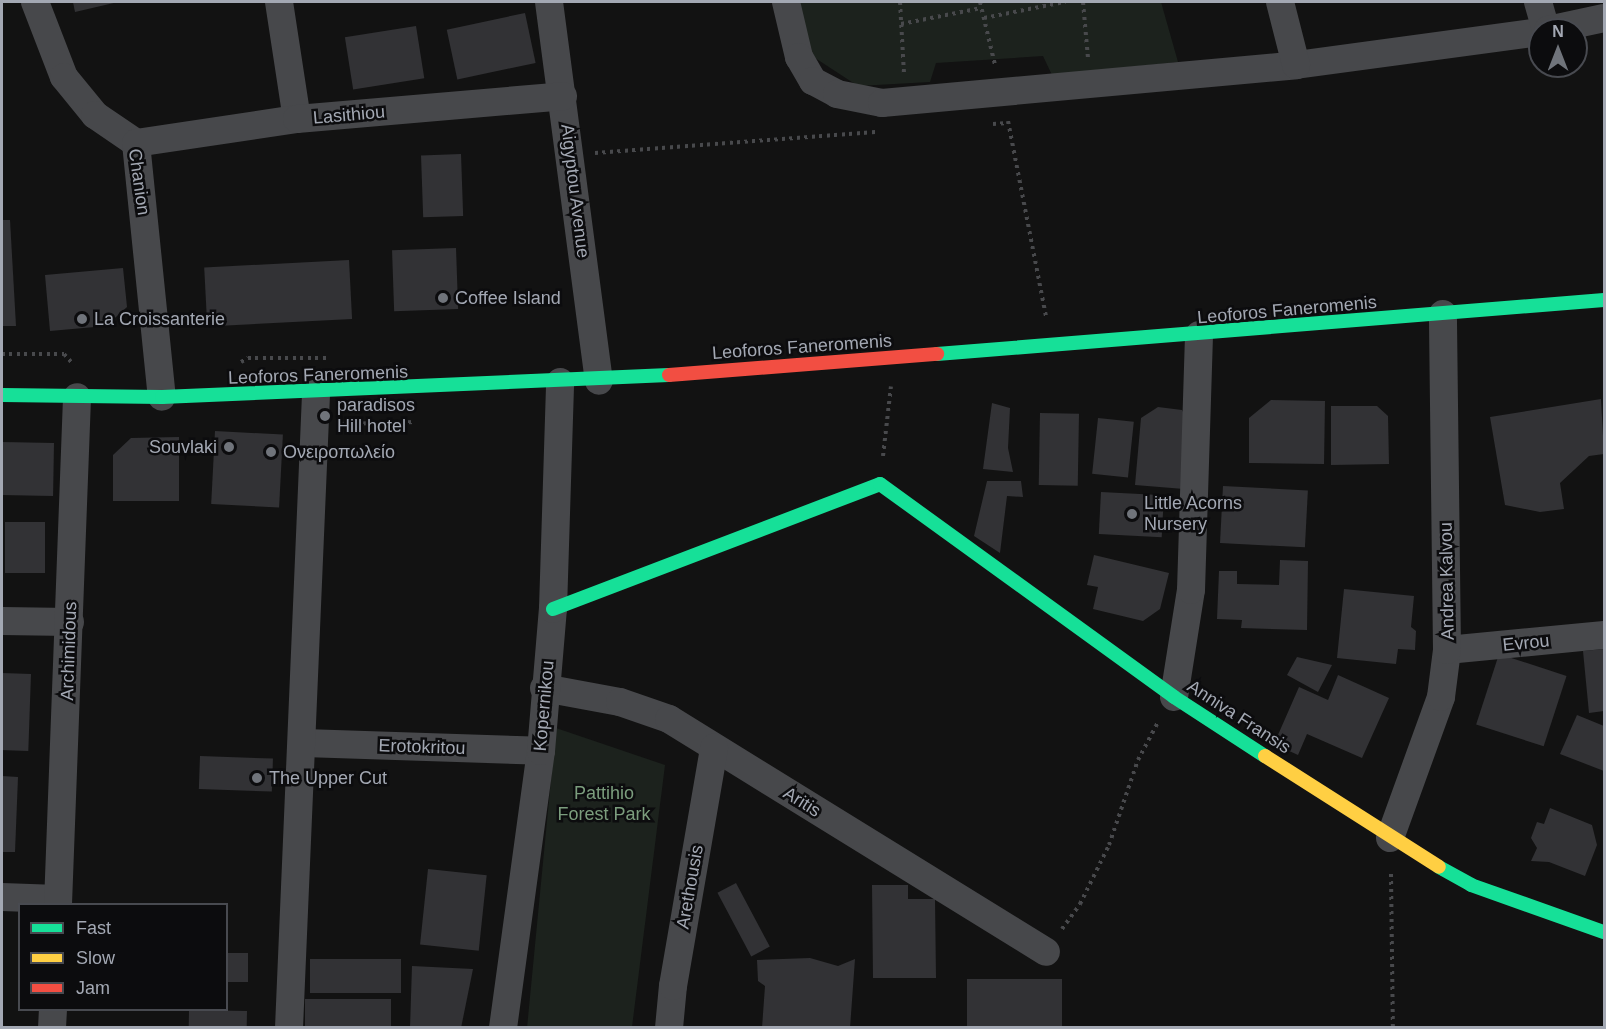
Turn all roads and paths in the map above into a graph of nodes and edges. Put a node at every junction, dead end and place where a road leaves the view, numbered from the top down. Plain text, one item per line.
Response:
1 (35, 2) edge
2 (279, 2) edge
3 (549, 2) edge
4 (786, 2) edge
5 (900, 2) edge
6 (980, 2) edge
7 (1065, 2) edge
8 (1083, 2) edge
9 (1280, 2) edge
10 (1538, 2) edge
11 (981, 8) junction
12 (984, 18) junction
13 (1543, 18) edge
14 (1605, 18) edge
15 (1588, 22) edge
16 (901, 24) junction
17 (1528, 34) edge
18 (1296, 65) junction
19 (998, 78) junction
20 (1089, 84) junction
21 (563, 96) junction
22 (906, 100) junction
23 (297, 119) junction
24 (1008, 123) junction
25 (985, 124) dead end
26 (880, 132) dead end
27 (136, 143) junction
28 (570, 154) junction
29 (1605, 300) edge
30 (1443, 314) junction
31 (1199, 335) junction
32 (1052, 346) junction
33 (895, 358) junction
34 (599, 381) junction
35 (560, 382) junction
36 (316, 394) junction
37 (2, 395) edge
38 (77, 398) junction
39 (162, 398) junction
40 (880, 484) junction
41 (553, 609) junction
42 (2, 621) edge
43 (70, 622) junction
44 (1605, 635) edge
45 (1447, 650) junction
46 (544, 688) junction
47 (1174, 697) junction
48 (303, 743) junction
49 (714, 748) junction
50 (541, 751) junction
51 (1390, 838) junction
52 (2, 897) edge
53 (58, 902) edge
54 (1605, 932) edge
55 (1046, 952) joint
56 (53, 1011) edge
57 (52, 1028) edge
58 (289, 1028) edge
59 (503, 1028) edge
60 (669, 1028) edge
61 (1393, 1028) edge

1 - 27 street, Chanion
2 - 23 street
3 - 21 street, Aigyptou Avenue
4 - 22 street
5 - 16 path
6 - 11 path
7 - 12 path
8 - 20 path
9 - 18 street
10 - 13 street
11 - 12 path
11 - 16 path
12 - 19 path
14 - 15 street
16 - 22 path
17 - 18 street
18 - 20 street
19 - 20 street
19 - 22 street
19 - 24 path
21 - 23 street, Lasithiou
21 - 28 street, Aigyptou Avenue
23 - 27 street, Lasithiou
24 - 25 path
24 - 32 path
26 - 28 path
27 - 39 street, Chanion
28 - 34 street, Aigyptou Avenue
29 - 30 main road, Leoforos Faneromenis
30 - 31 main road, Leoforos Faneromenis
30 - 45 street, Andrea Kalvou
31 - 32 main road, Leoforos Faneromenis
31 - 47 street
32 - 33 main road, Leoforos Faneromenis
33 - 34 main road, Leoforos Faneromenis
33 - 40 path
34 - 35 main road, Leoforos Faneromenis
35 - 36 main road, Leoforos Faneromenis
35 - 41 street, Kopernikou
36 - 39 main road, Leoforos Faneromenis
36 - 48 street
37 - 38 main road, Leoforos Faneromenis
38 - 39 main road, Leoforos Faneromenis
38 - 43 street, Archimidous
40 - 41 main road
40 - 47 main road, Anniva Fransis
41 - 46 street, Kopernikou
42 - 43 street
43 - 53 street, Archimidous
44 - 45 street, Evrou
45 - 51 street, Andrea Kalvou
46 - 49 street, Aritis
46 - 50 street, Kopernikou
47 - 51 main road, Anniva Fransis
47 - 55 path
48 - 50 street, Erotokritou
48 - 58 street
49 - 55 street, Aritis
49 - 60 street, Arethousis
50 - 59 street, Kopernikou
51 - 54 main road, Anniva Fransis
51 - 61 path
52 - 53 street
56 - 57 street

